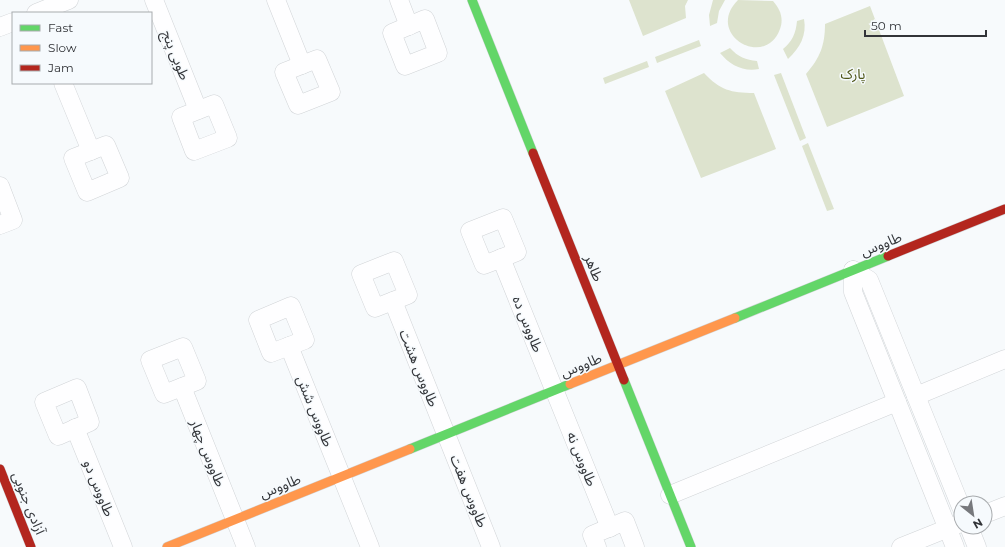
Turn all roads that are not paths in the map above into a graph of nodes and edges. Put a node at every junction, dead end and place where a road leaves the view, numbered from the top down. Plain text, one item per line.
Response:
1 (30, 0) edge
2 (69, 0) edge
3 (154, 0) edge
4 (276, 0) edge
5 (399, 0) edge
6 (472, 0) edge
7 (35, 12) edge
8 (38, 12) edge
9 (12, 22) edge
10 (409, 26) dead end
11 (0, 27) edge
12 (302, 65) dead end
13 (63, 84) edge
14 (198, 110) dead end
15 (91, 151) dead end
16 (0, 186) edge
17 (1005, 209) edge
18 (0, 225) edge
19 (501, 258) dead end
20 (853, 270) junction
21 (392, 301) dead end
22 (289, 346) dead end
23 (1005, 359) edge
24 (618, 365) junction
25 (182, 387) dead end
26 (555, 391) junction
27 (916, 396) junction
28 (897, 402) junction
29 (75, 428) dead end
30 (446, 434) junction
31 (0, 469) edge
32 (342, 477) junction
33 (670, 495) junction
34 (956, 495) edge
35 (1005, 506) edge
36 (993, 511) edge
37 (235, 520) junction
38 (953, 524) edge
39 (953, 526) edge
40 (610, 528) junction
41 (954, 535) edge
42 (972, 535) edge
43 (31, 547) edge
44 (123, 547) edge
45 (167, 547) edge
46 (246, 547) edge
47 (370, 547) edge
48 (491, 547) edge
49 (597, 547) edge
50 (636, 547) edge
51 (691, 547) edge
52 (901, 547) edge
53 (955, 547) edge
54 (977, 547) edge

1 - 7 street
2 - 8 street
3 - 14 street, طوبی پنج
4 - 12 street
5 - 10 street
6 - 24 street, طاهر
9 - 11 street
13 - 15 street
16 - 18 street
17 - 20 street, طاووس
19 - 26 street, طاووس ده
20 - 24 street, طاووس
20 - 27 street
20 - 28 street
21 - 30 street, طاووس هشت
22 - 32 street, طاووس شش
23 - 27 street
24 - 26 street, طاووس
24 - 33 street, طاهر
25 - 37 street, طاووس چهار
26 - 30 street, طاووس
26 - 40 street, طاووس نه
27 - 34 street
28 - 33 street
28 - 38 street
29 - 44 street, طاووس دو
30 - 32 street, طاووس
30 - 48 street, طاووس هفت
31 - 43 street, آزادی جنوبی
32 - 37 street, طاووس
32 - 47 street, طاووس شش
33 - 51 street, طاهر
35 - 36 street
37 - 45 street, طاووس
37 - 46 street, طاووس چهار
39 - 52 street
40 - 49 street
40 - 50 street
41 - 53 street
42 - 54 street

